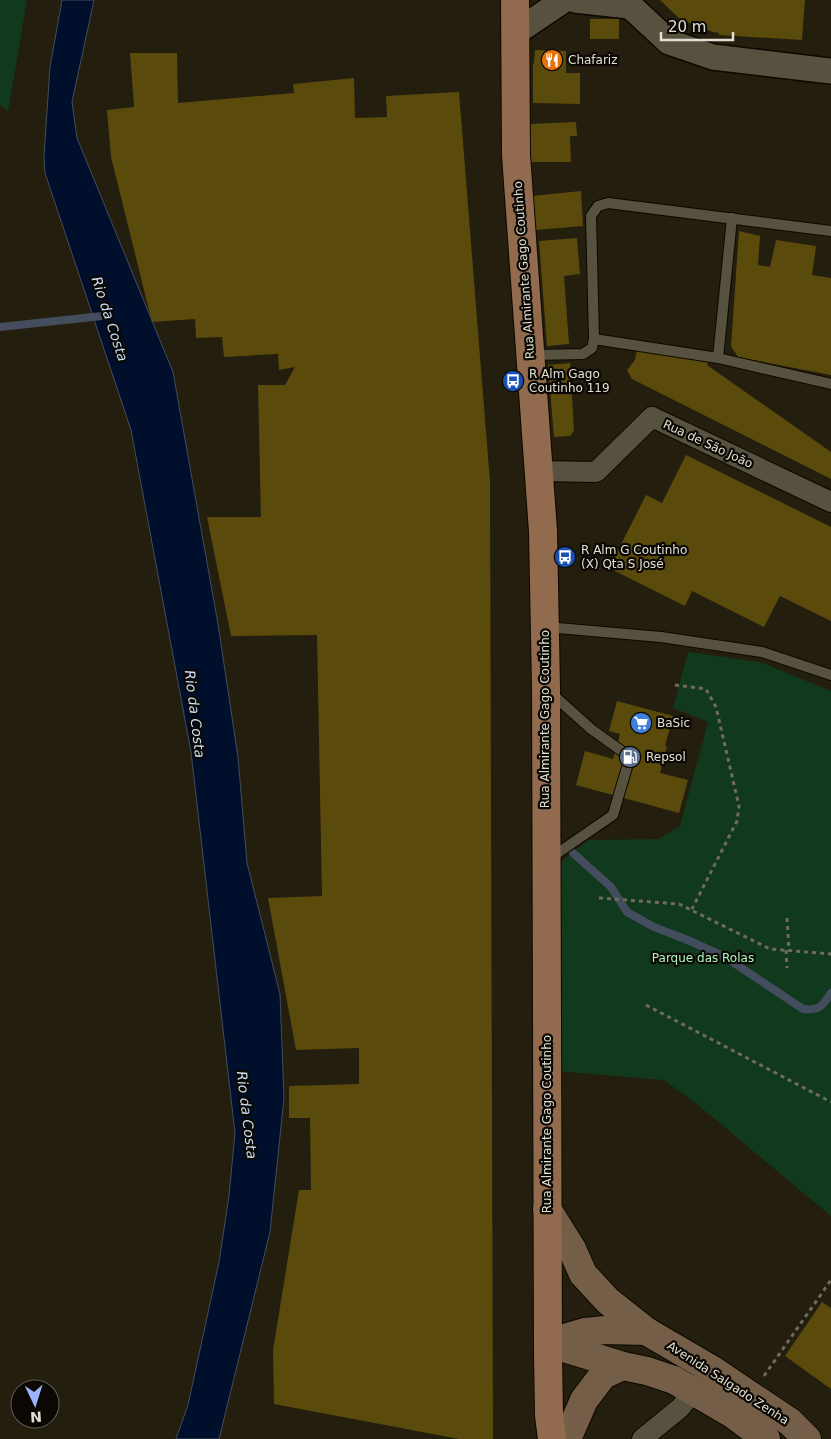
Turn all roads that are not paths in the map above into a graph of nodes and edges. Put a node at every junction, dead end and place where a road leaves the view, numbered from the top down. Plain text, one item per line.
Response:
1 (514, 0) edge
2 (564, 0) edge
3 (575, 0) edge
4 (626, 3) edge
5 (515, 33) junction
6 (831, 71) edge
7 (732, 218) junction
8 (831, 231) edge
9 (594, 339) junction
10 (531, 355) junction
11 (718, 358) junction
12 (831, 384) edge
13 (540, 471) junction
14 (831, 502) edge
15 (545, 627) junction
16 (831, 675) edge
17 (546, 688) junction
18 (546, 862) junction
19 (547, 1209) junction
20 (646, 1331) junction
21 (548, 1343) junction
22 (623, 1366) junction
23 (711, 1369) junction
24 (695, 1392) junction
25 (552, 1439) edge
26 (567, 1439) edge
27 (642, 1439) edge
28 (766, 1439) edge
29 (807, 1439) edge

1 - 5 main road, Rua Almirante Gago Coutinho
2 - 5 street
3 - 4 street
4 - 6 street
5 - 10 main road, Rua Almirante Gago Coutinho
7 - 8 lane
7 - 9 lane
7 - 11 lane
9 - 10 lane
9 - 11 lane
10 - 13 main road, Rua Almirante Gago Coutinho
11 - 12 lane
13 - 14 street, Rua de São João
13 - 15 main road, Rua Almirante Gago Coutinho
15 - 16 lane
15 - 17 main road, Rua Almirante Gago Coutinho
17 - 18 main road, Rua Almirante Gago Coutinho
17 - 18 lane
18 - 19 main road, Rua Almirante Gago Coutinho
19 - 20 main road, Avenida Salgado Zenha
19 - 21 main road, Rua Almirante Gago Coutinho
20 - 21 main road, Avenida Salgado Zenha
20 - 23 main road, Avenida Salgado Zenha
21 - 22 main road, Avenida Salgado Zenha
21 - 25 main road, Rua Almirante Gago Coutinho
22 - 24 main road, Avenida Salgado Zenha
22 - 26 main road
23 - 24 street
23 - 29 main road, Avenida Salgado Zenha
24 - 27 street
24 - 28 main road, Avenida Salgado Zenha

